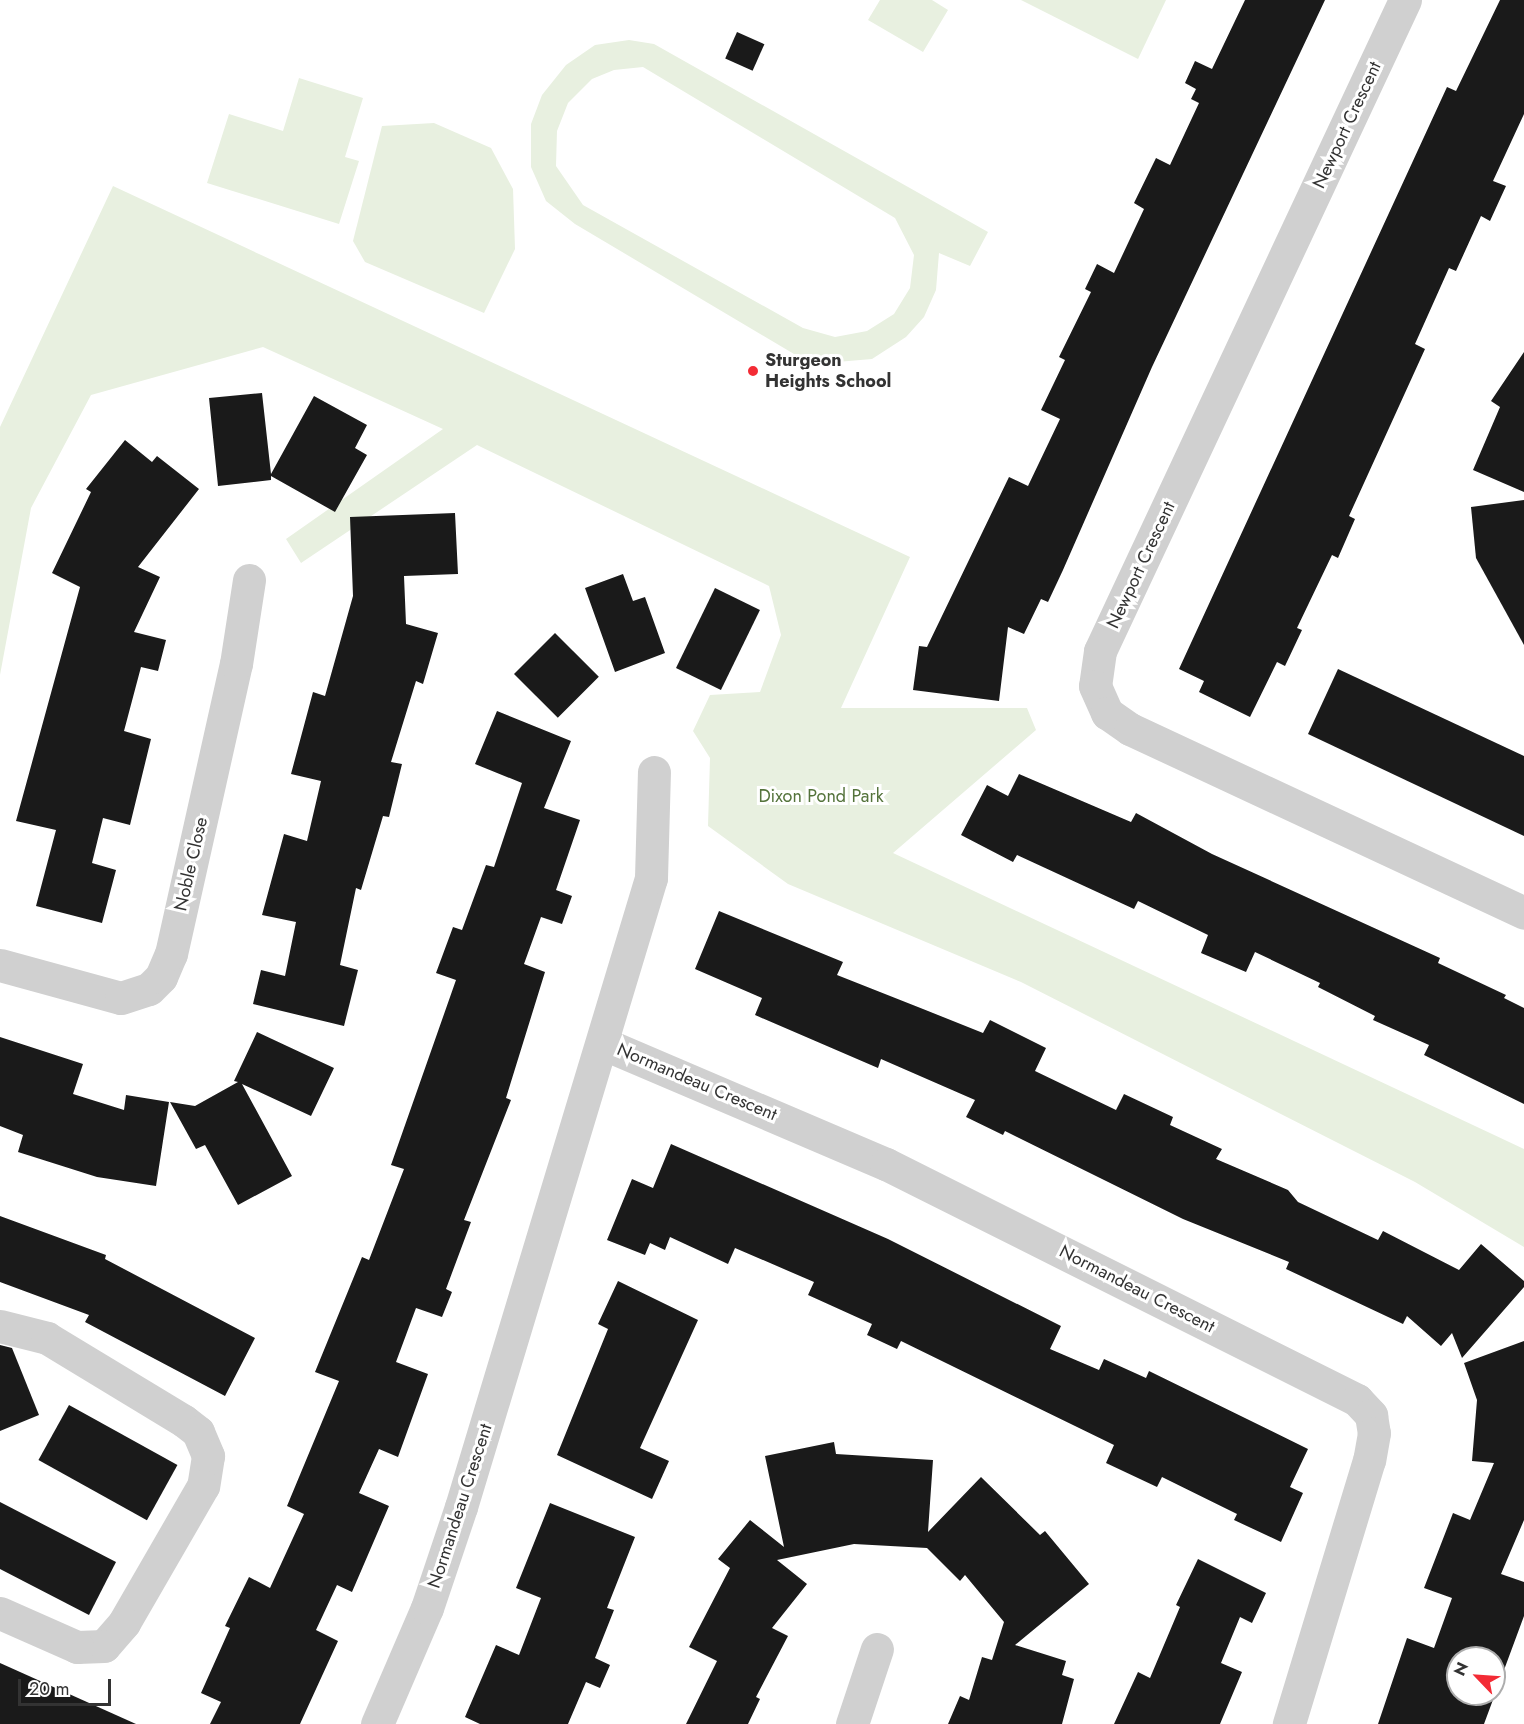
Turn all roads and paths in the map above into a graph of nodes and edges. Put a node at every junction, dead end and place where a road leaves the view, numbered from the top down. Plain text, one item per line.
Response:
1 (1405, 0) edge
2 (249, 580) dead end
3 (654, 772) dead end
4 (1524, 913) edge
5 (0, 965) edge
6 (602, 1043) junction
7 (0, 1326) edge
8 (0, 1613) edge
9 (877, 1649) dead end
10 (377, 1724) edge
11 (852, 1724) edge
12 (1289, 1724) edge

1 - 4 street, Newport Crescent
2 - 5 street, Noble Close
3 - 6 street, Normandeau Crescent
6 - 10 street, Normandeau Crescent
6 - 12 street, Normandeau Crescent
7 - 8 street
9 - 11 street

